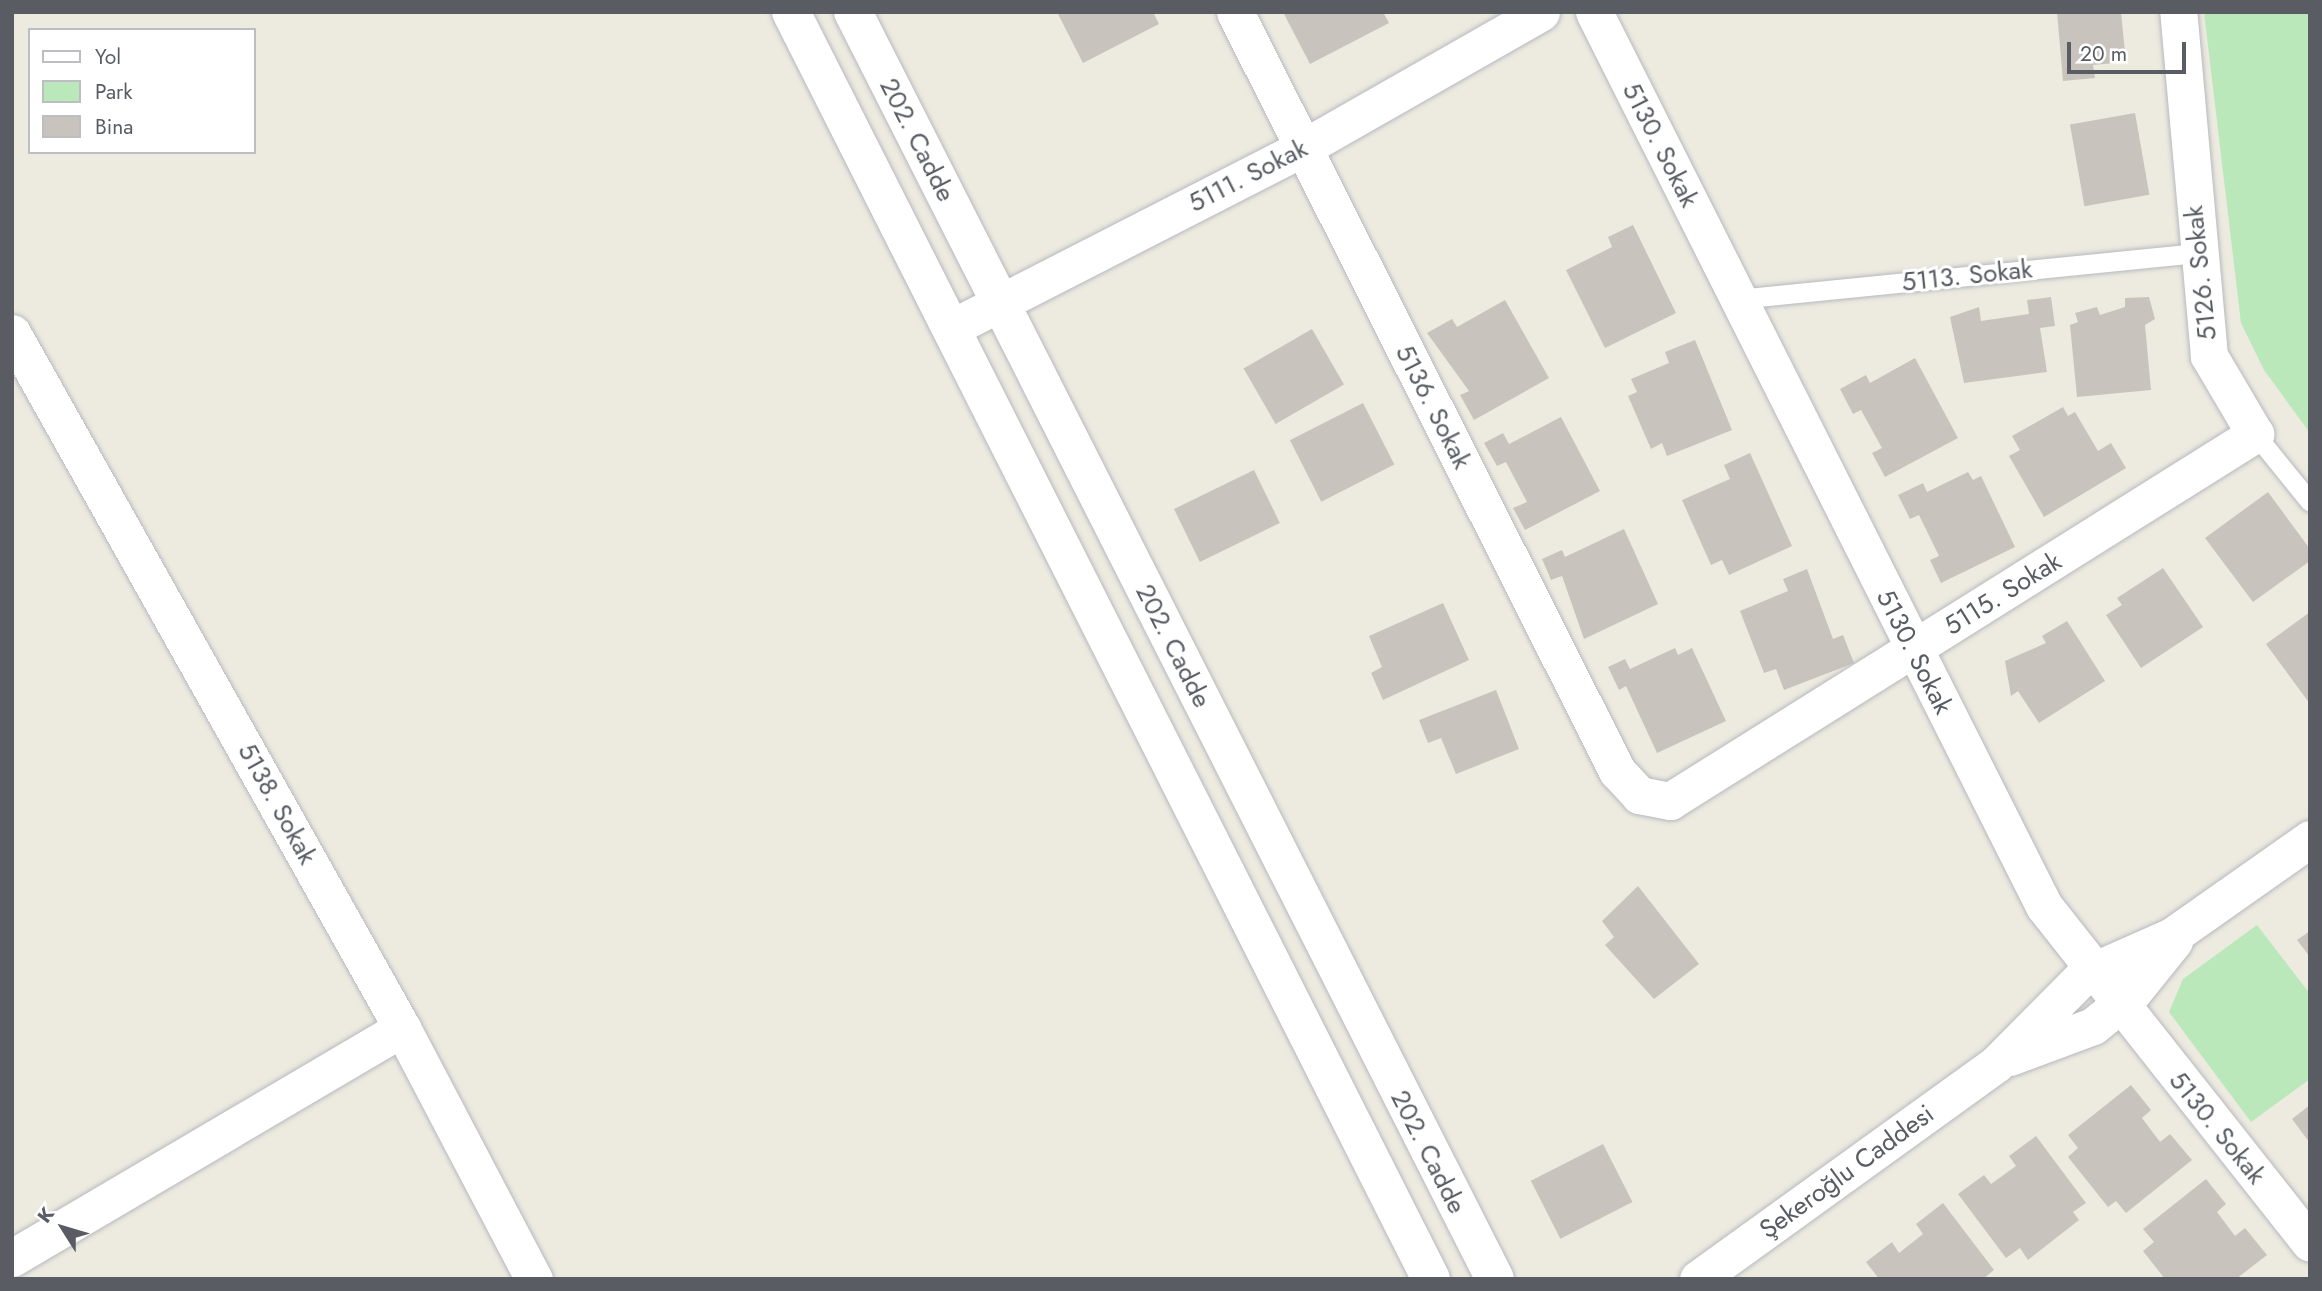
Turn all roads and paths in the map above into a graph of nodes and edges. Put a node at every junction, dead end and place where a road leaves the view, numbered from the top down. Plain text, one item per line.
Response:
1 (791, 12) edge
2 (853, 12) edge
3 (1235, 12) edge
4 (1541, 12) edge
5 (1594, 12) edge
6 (2178, 12) edge
7 (1303, 148) junction
8 (2198, 253) junction
9 (1737, 299) junction
10 (1000, 304) junction
11 (951, 328) junction
12 (12, 333) edge
13 (2255, 434) junction
14 (2310, 502) edge
15 (1913, 651) junction
16 (1639, 795) joint
17 (2310, 839) edge
18 (2193, 923) junction
19 (2091, 972) junction
20 (2119, 1006) junction
21 (402, 1028) junction
22 (1996, 1064) junction
23 (2310, 1243) edge
24 (12, 1258) edge
25 (534, 1279) edge
26 (1431, 1279) edge
27 (1495, 1279) edge
28 (1698, 1279) edge

1 - 11 main road, 202. Cadde
2 - 10 main road, 202. Cadde
3 - 7 street, 5136. Sokak
4 - 7 street, 5111. Sokak
5 - 9 street, 5130. Sokak
6 - 8 street, 5126. Sokak
7 - 10 street, 5111. Sokak
7 - 16 street, 5136. Sokak
8 - 9 lane, 5113. Sokak
8 - 13 street, 5126. Sokak
9 - 15 street, 5130. Sokak
10 - 11 street, 5111. Sokak
10 - 27 main road, 202. Cadde
11 - 26 main road, 202. Cadde
12 - 21 street, 5138. Sokak
13 - 14 lane, 5126. Sokak
13 - 15 street, 5115. Sokak
15 - 16 street, 5115. Sokak
15 - 19 street, 5130. Sokak
17 - 18 street, Şekeroğlu Caddesi
18 - 19 street, Şekeroğlu Caddesi
18 - 20 street, Şekeroğlu Caddesi
19 - 20 street, 5130. Sokak
19 - 22 street, Şekeroğlu Caddesi
20 - 22 street, Şekeroğlu Caddesi
20 - 23 street, 5130. Sokak
21 - 24 street
21 - 25 street, 5138. Sokak
22 - 28 street, Şekeroğlu Caddesi

